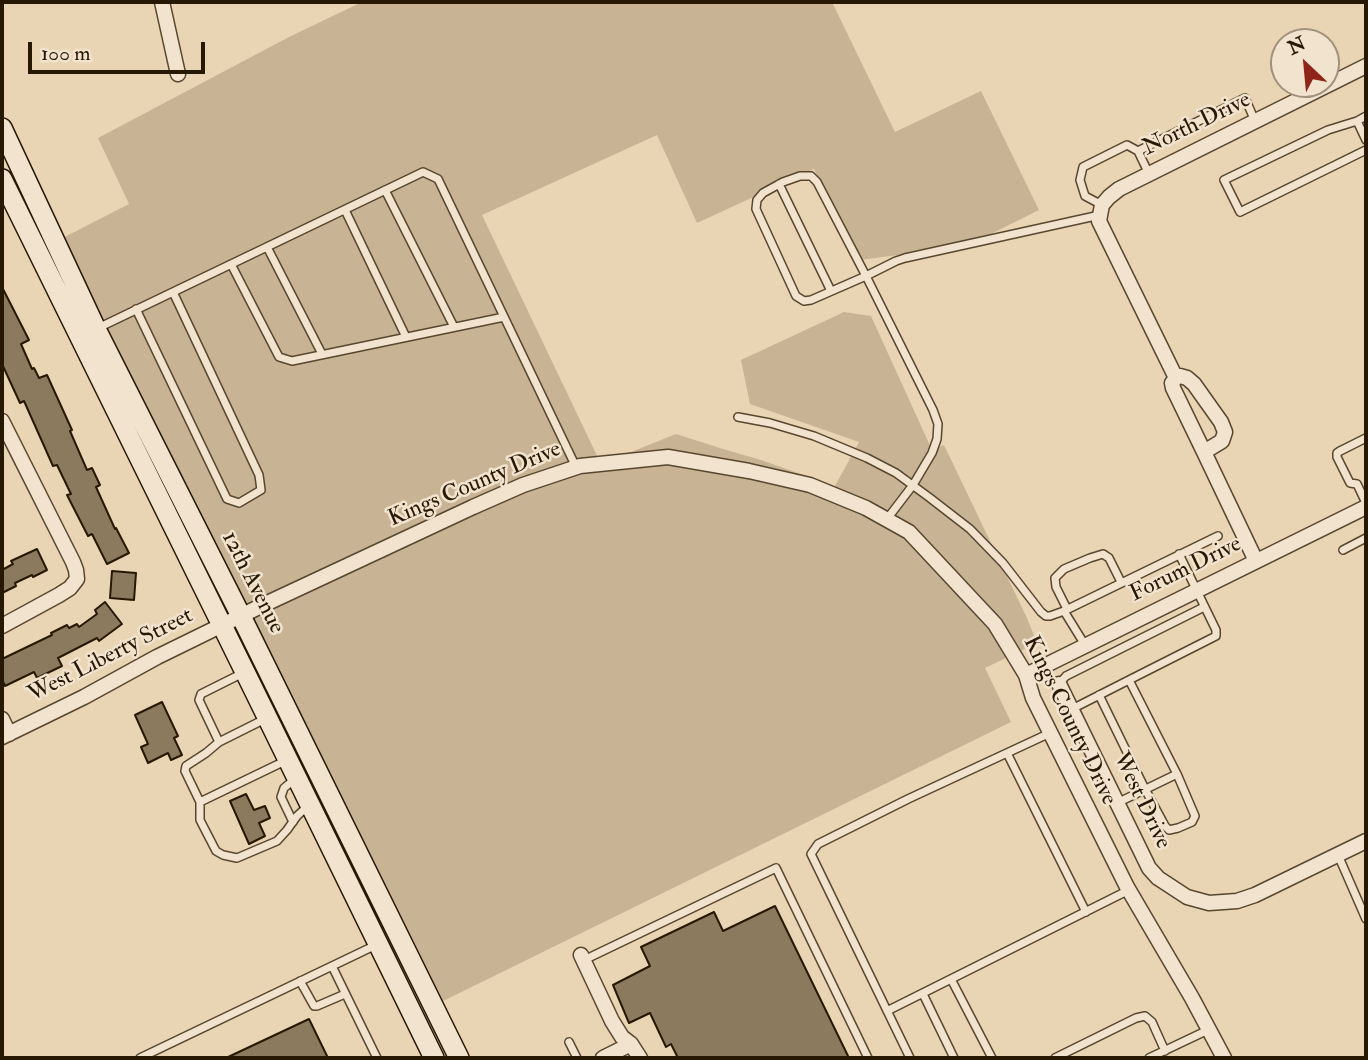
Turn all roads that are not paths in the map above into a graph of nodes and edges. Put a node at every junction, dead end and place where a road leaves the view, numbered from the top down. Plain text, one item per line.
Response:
1 (162, 2) edge
2 (1366, 66) edge
3 (178, 74) dead end
4 (1366, 116) edge
5 (1255, 121) junction
6 (1357, 121) junction
7 (2, 128) edge
8 (1366, 140) edge
9 (1366, 150) edge
10 (1138, 151) junction
11 (1149, 174) junction
12 (2, 179) edge
13 (779, 184) junction
14 (385, 190) junction
15 (345, 210) junction
16 (1101, 210) junction
17 (267, 247) junction
18 (231, 264) junction
19 (866, 276) junction
20 (173, 292) junction
21 (831, 292) junction
22 (136, 309) junction
23 (504, 317) junction
24 (454, 327) junction
25 (96, 329) junction
26 (406, 337) junction
27 (322, 355) junction
28 (1176, 378) junction
29 (738, 417) dead end
30 (2, 421) edge
31 (1366, 438) edge
32 (6, 441) edge
33 (1204, 452) junction
34 (576, 467) junction
35 (1366, 480) edge
36 (1357, 484) junction
37 (913, 485) junction
38 (1366, 505) edge
39 (887, 519) junction
40 (1218, 536) dead end
41 (1366, 538) edge
42 (1343, 550) dead end
43 (1179, 554) junction
44 (1256, 561) junction
45 (1122, 583) junction
46 (1196, 591) junction
47 (1204, 607) junction
48 (1065, 610) junction
49 (241, 616) junction
50 (222, 625) junction
51 (2, 626) edge
52 (1085, 645) junction
53 (245, 672) junction
54 (1026, 675) junction
55 (1129, 680) junction
56 (1059, 684) joint
57 (1099, 695) junction
58 (1070, 710) junction
59 (267, 717) junction
60 (2, 719) edge
61 (1050, 733) junction
62 (6, 736) edge
63 (219, 742) junction
64 (1007, 753) junction
65 (293, 769) junction
66 (1177, 774) junction
67 (1145, 789) junction
68 (200, 802) junction
69 (1117, 803) junction
70 (310, 804) junction
71 (293, 822) junction
72 (1366, 841) edge
73 (1335, 856) junction
74 (1129, 890) junction
75 (1086, 912) junction
76 (1366, 919) edge
77 (379, 944) junction
78 (582, 958) joint
79 (332, 966) junction
80 (951, 979) junction
81 (300, 981) junction
82 (345, 994) junction
83 (922, 994) junction
84 (887, 1011) junction
85 (438, 1017) junction
86 (1209, 1029) junction
87 (569, 1042) dead end
88 (1165, 1051) junction
89 (635, 1054) edge
90 (140, 1058) edge
91 (377, 1058) edge
92 (434, 1058) edge
93 (459, 1058) edge
94 (577, 1058) edge
95 (603, 1058) edge
96 (868, 1058) edge
97 (910, 1058) edge
98 (954, 1058) edge
99 (992, 1058) edge
100 (1055, 1058) edge
101 (1149, 1058) edge
102 (1224, 1058) edge

1 - 3 street
2 - 5 street, North Drive
4 - 6 lane
5 - 10 lane
5 - 11 street, North Drive
6 - 8 lane
6 - 9 lane
7 - 25 main road, 12th Avenue
10 - 11 lane
10 - 16 lane
11 - 16 street, North Drive
12 - 50 main road, 12th Avenue
13 - 19 lane
13 - 21 lane
13 - 21 lane
14 - 15 lane
14 - 23 lane
14 - 24 lane
15 - 17 lane
15 - 26 lane
16 - 19 lane
16 - 28 street
17 - 18 lane
17 - 27 lane
18 - 20 lane
18 - 27 lane
19 - 21 lane
19 - 37 lane
20 - 22 lane
20 - 22 lane
22 - 25 lane
23 - 24 lane
23 - 34 lane
24 - 26 lane
25 - 49 main road, 12th Avenue
26 - 27 lane
28 - 33 street
28 - 33 street
29 - 37 lane
30 - 32 street
31 - 36 lane
32 - 51 street
33 - 44 street
34 - 39 street, Kings County Drive
34 - 49 street, Kings County Drive
35 - 36 lane
36 - 38 lane
37 - 39 lane
37 - 48 lane
38 - 44 street, Forum Drive
39 - 54 street, Kings County Drive
40 - 43 lane
41 - 42 lane
43 - 45 lane
43 - 46 lane
44 - 46 street, Forum Drive
45 - 48 lane
45 - 48 lane
46 - 47 lane
46 - 52 street, Forum Drive
47 - 55 lane
47 - 56 lane
48 - 52 lane
49 - 50 street, West Liberty Street
49 - 85 main road, 12th Avenue
50 - 53 main road, 12th Avenue
50 - 62 street, West Liberty Street
52 - 54 street, Forum Drive
53 - 59 main road, 12th Avenue
53 - 63 lane
54 - 61 street, Kings County Drive
55 - 57 lane
55 - 66 lane
56 - 58 street, West Drive
57 - 58 lane
57 - 67 lane
58 - 69 street, West Drive
59 - 63 lane
59 - 65 main road, 12th Avenue
60 - 62 street
61 - 64 lane
61 - 74 street, Kings County Drive
63 - 68 lane
64 - 75 lane
64 - 84 lane
65 - 68 lane
65 - 70 main road, 12th Avenue
65 - 71 lane
66 - 67 lane
66 - 67 lane
67 - 69 lane
68 - 71 lane
69 - 73 street, West Drive
70 - 71 lane
70 - 77 main road, 12th Avenue
72 - 73 street, West Drive
73 - 76 lane
74 - 75 lane
74 - 86 street, Kings County Drive
75 - 80 lane
77 - 79 lane
77 - 85 main road
77 - 92 main road, 12th Avenue
78 - 89 street
78 - 96 lane
79 - 81 lane
79 - 82 lane
80 - 83 lane
80 - 99 lane
81 - 82 lane
81 - 90 lane
82 - 91 lane
83 - 84 lane
83 - 98 lane
84 - 97 lane
85 - 93 main road, 12th Avenue
86 - 88 lane
86 - 102 street, Kings County Drive
87 - 94 lane
88 - 100 lane
88 - 101 lane
89 - 95 street

